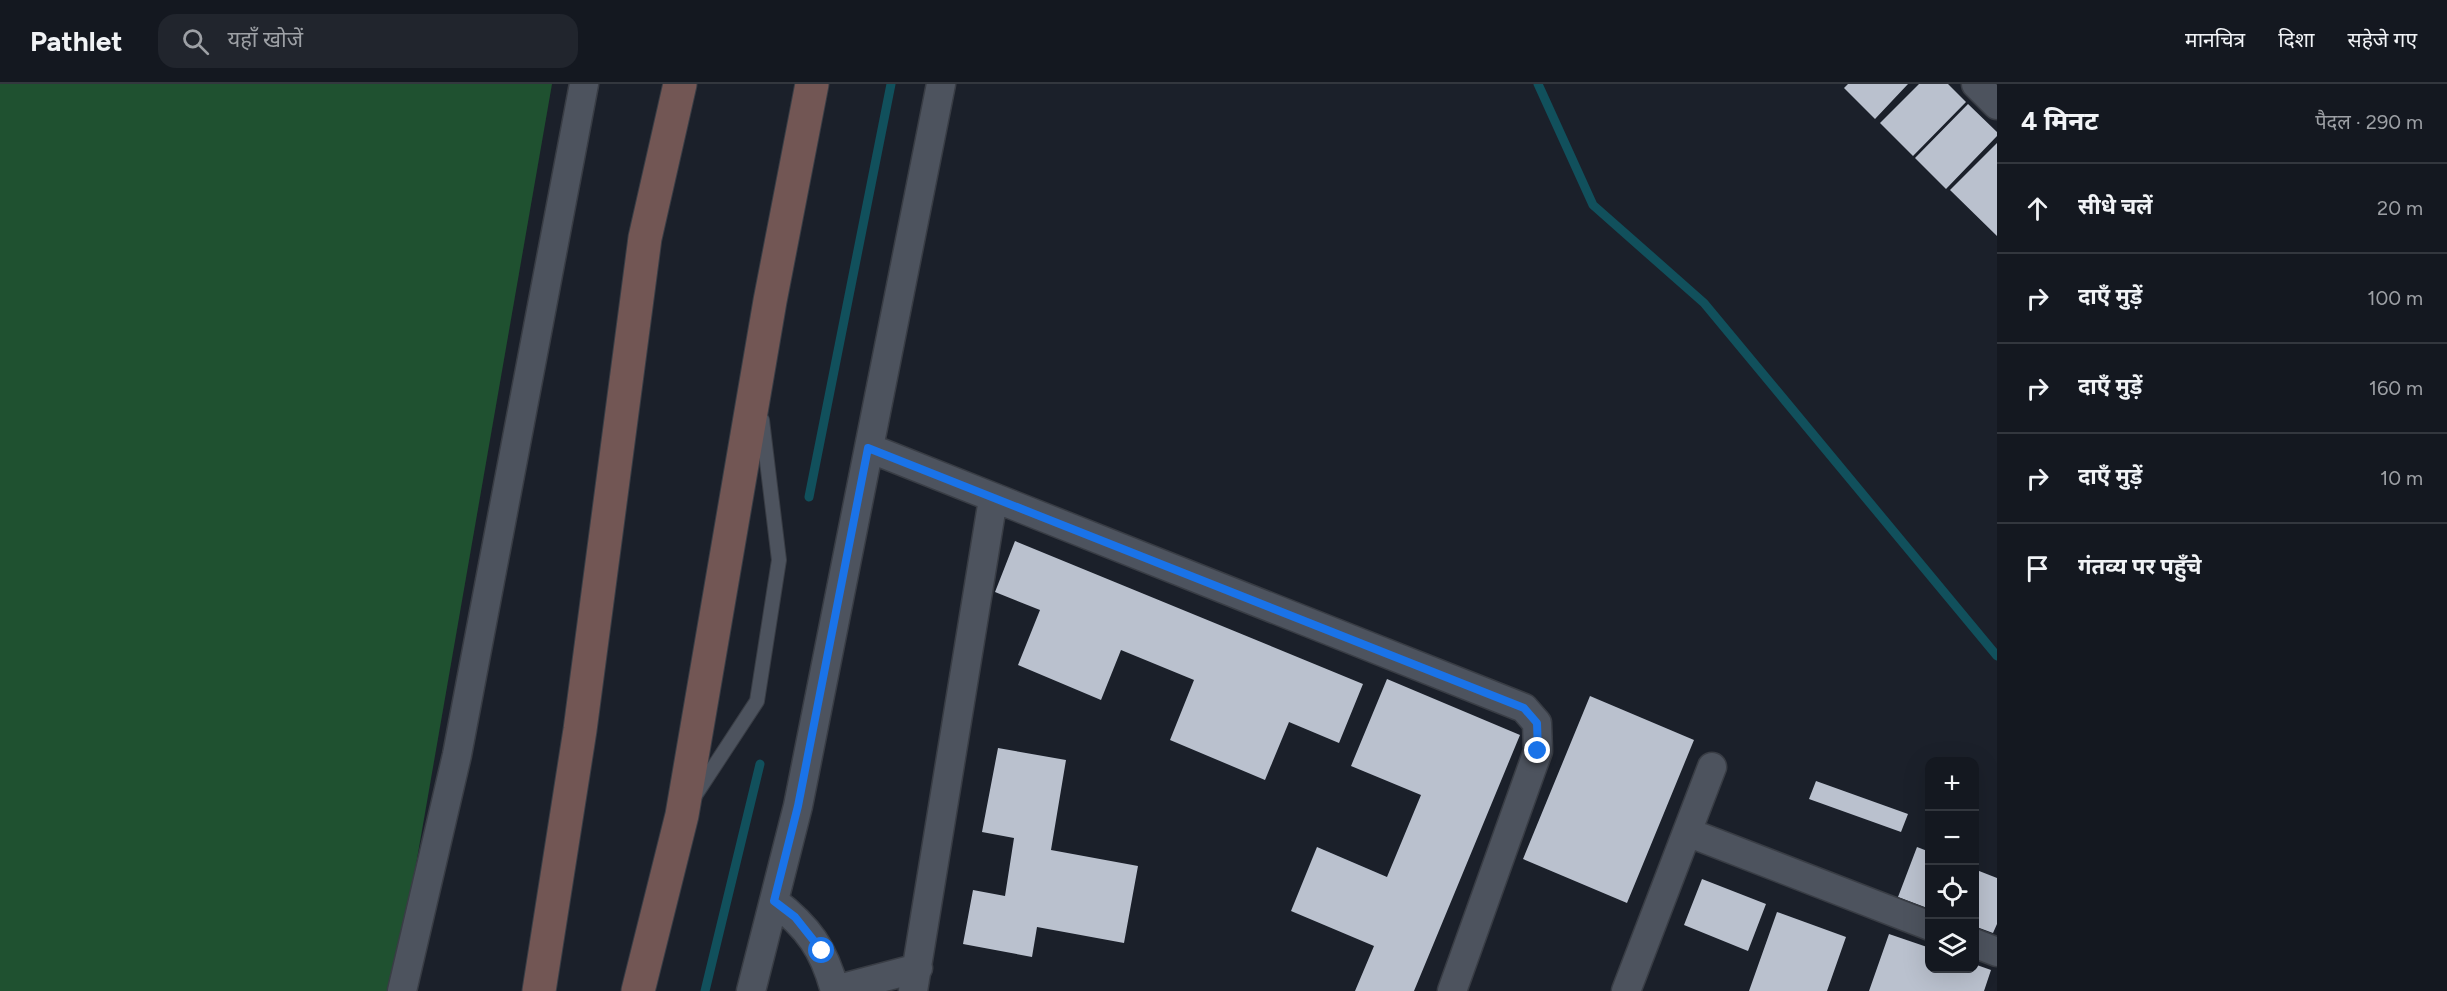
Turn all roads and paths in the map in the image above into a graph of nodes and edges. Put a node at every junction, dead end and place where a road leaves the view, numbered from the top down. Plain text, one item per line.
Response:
1 (584, 84) edge
2 (680, 84) edge
3 (812, 84) edge
4 (941, 84) edge
5 (1976, 84) edge
6 (1997, 105) edge
7 (756, 379) junction
8 (868, 448) junction
9 (993, 499) junction
10 (1712, 767) dead end
11 (682, 815) junction
12 (1687, 832) junction
13 (774, 901) junction
14 (1925, 924) edge
15 (1979, 945) edge
16 (1997, 952) edge
17 (916, 979) edge
18 (402, 991) edge
19 (539, 991) edge
20 (638, 991) edge
21 (751, 991) edge
22 (835, 991) edge
23 (1452, 991) edge
24 (1626, 991) edge

1 - 18 street
2 - 19 main road
3 - 7 main road
4 - 8 street
5 - 6 street
7 - 11 main road
7 - 11 lane
8 - 9 street
8 - 13 street
9 - 17 street
9 - 23 street
10 - 12 street
11 - 20 main road
12 - 14 street
12 - 24 street
13 - 21 street
13 - 22 street
15 - 16 street
17 - 22 street

